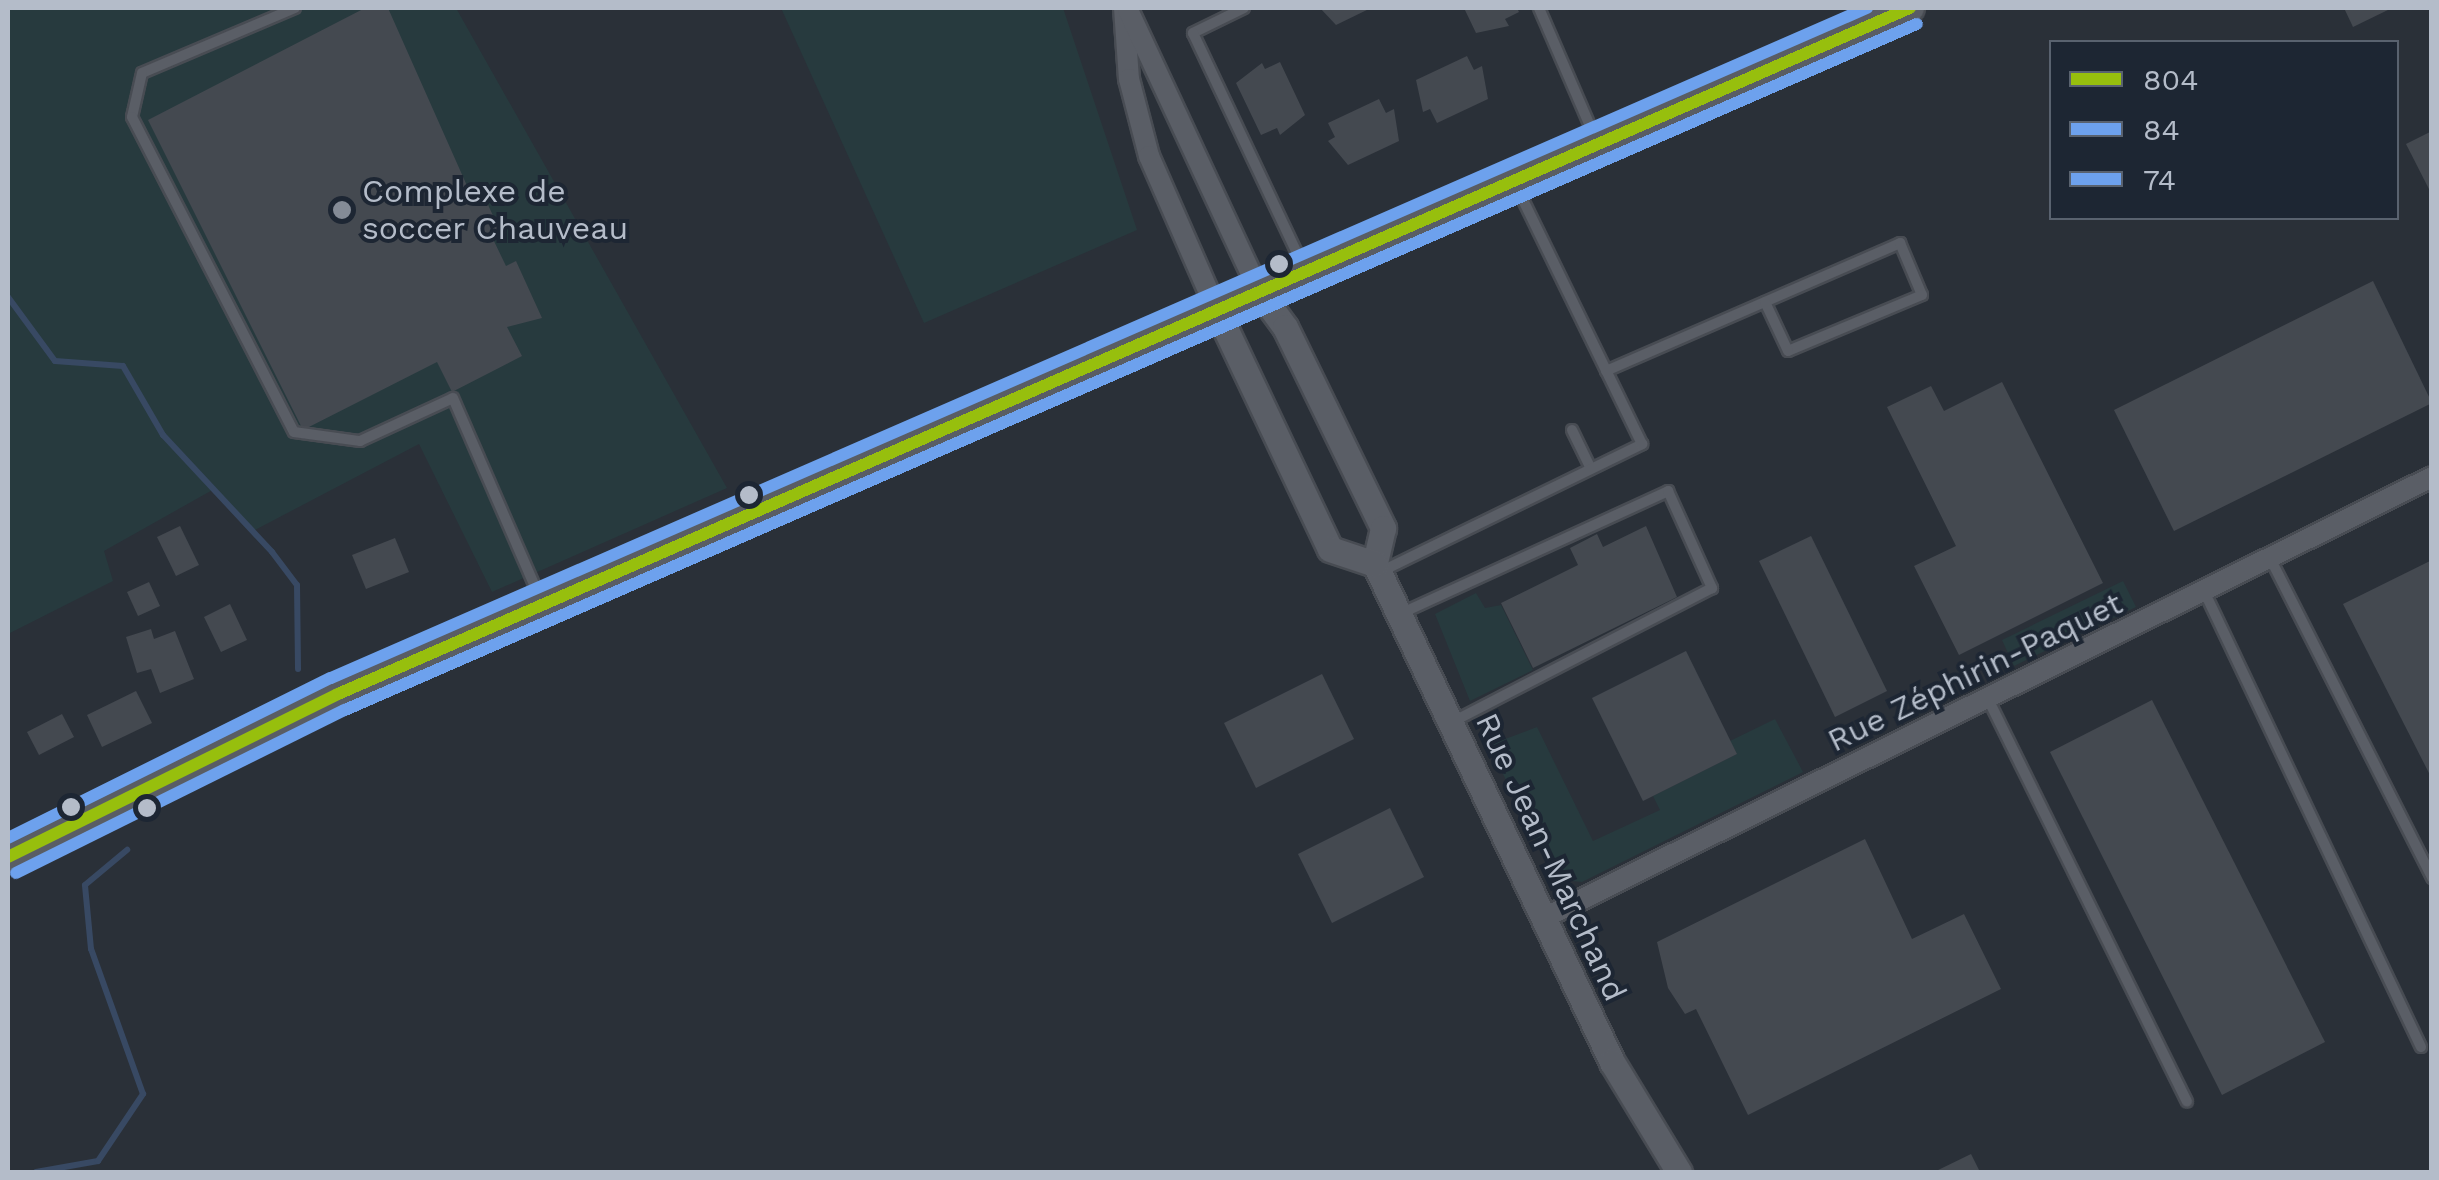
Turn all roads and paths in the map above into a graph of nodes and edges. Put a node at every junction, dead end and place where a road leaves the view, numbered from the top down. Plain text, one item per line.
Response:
1 (295, 8) edge
2 (1125, 8) edge
3 (1244, 8) edge
4 (1539, 8) edge
5 (1910, 8) edge
6 (1598, 144) junction
7 (1514, 182) junction
8 (1306, 273) junction
9 (1260, 293) junction
10 (1765, 302) junction
11 (1217, 311) junction
12 (1606, 371) junction
13 (1572, 430) dead end
14 (1592, 469) junction
15 (2432, 477) edge
16 (2270, 558) junction
17 (1377, 568) junction
18 (2204, 591) junction
19 (543, 605) junction
20 (1401, 614) junction
21 (1988, 699) junction
22 (1452, 722) junction
23 (8, 856) edge
24 (2432, 878) edge
25 (1544, 918) junction
26 (2422, 1047) dead end
27 (2187, 1102) dead end
28 (1679, 1172) edge

1 - 19 lane
2 - 9 street
2 - 11 street
3 - 8 lane
4 - 6 lane
5 - 6 main road
6 - 7 main road
7 - 8 main road
7 - 12 lane
8 - 9 main road
9 - 11 main road
9 - 17 street, Rue Jean-Marchand
10 - 10 lane
10 - 12 lane
11 - 17 street
11 - 19 main road
12 - 14 lane
13 - 14 lane
14 - 17 lane
15 - 16 street, Rue Zéphirin-Paquet
16 - 18 street, Rue Zéphirin-Paquet
16 - 24 lane
17 - 20 street, Rue Jean-Marchand
18 - 21 street, Rue Zéphirin-Paquet
18 - 26 lane
19 - 23 main road
20 - 22 street, Rue Jean-Marchand
20 - 22 lane
21 - 25 street, Rue Zéphirin-Paquet
21 - 27 lane
22 - 25 street, Rue Jean-Marchand
25 - 28 street, Rue Jean-Marchand

